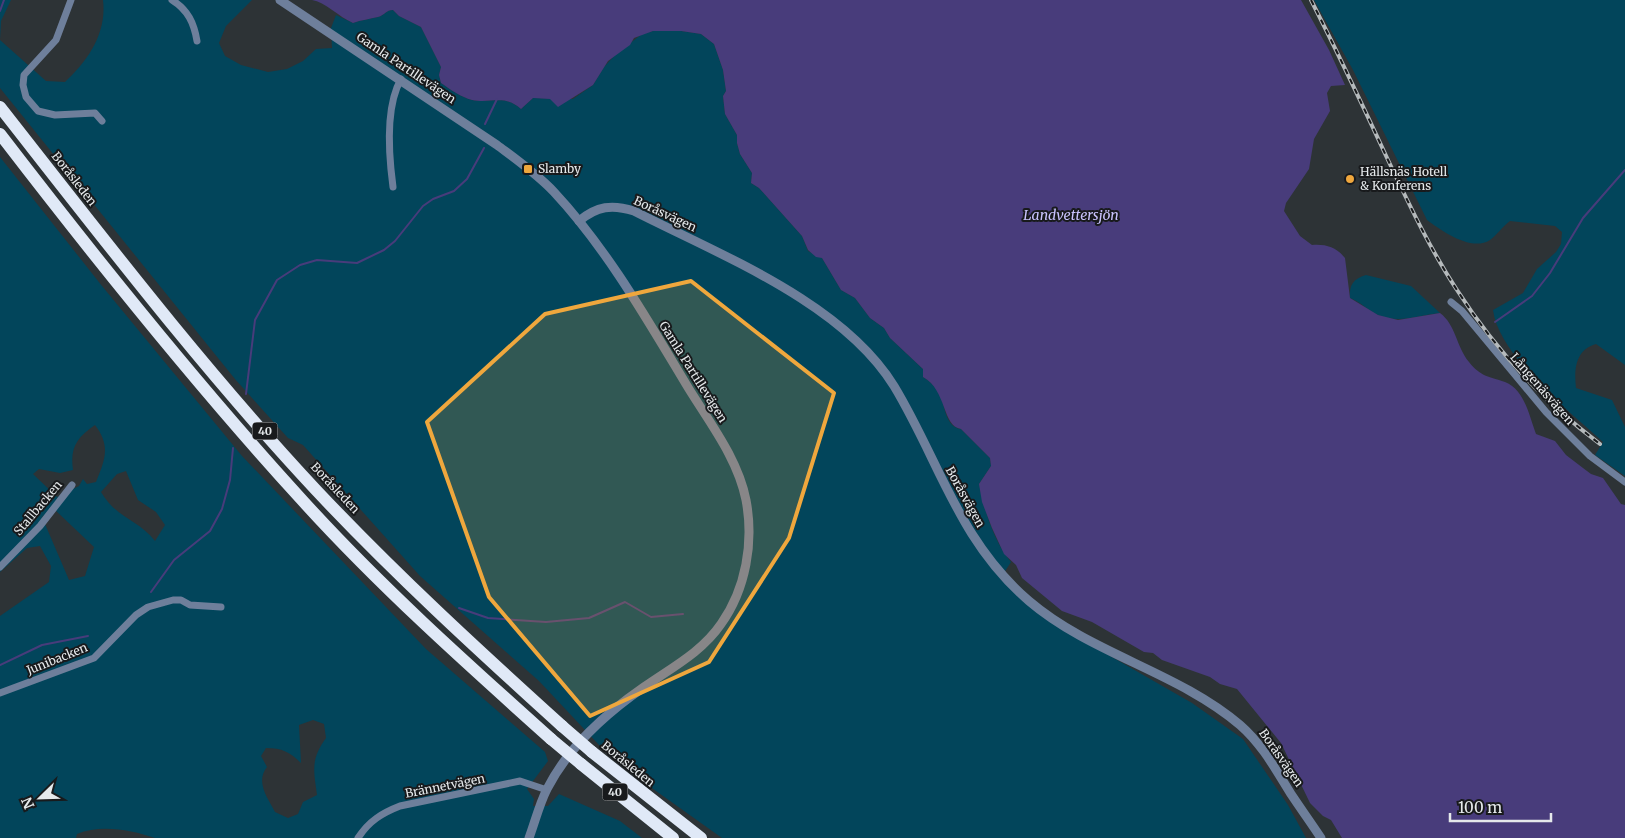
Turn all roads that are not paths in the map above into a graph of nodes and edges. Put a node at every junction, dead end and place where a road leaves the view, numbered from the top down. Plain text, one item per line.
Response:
1 (172, 0) edge
2 (280, 0) edge
3 (72, 1) edge
4 (197, 41) dead end
5 (402, 79) junction
6 (0, 107) edge
7 (102, 121) dead end
8 (0, 134) edge
9 (394, 187) dead end
10 (579, 221) junction
11 (1451, 302) dead end
12 (1625, 482) edge
13 (72, 484) dead end
14 (0, 567) edge
15 (221, 607) dead end
16 (0, 692) edge
17 (547, 790) junction
18 (358, 838) edge
19 (529, 838) edge
20 (673, 838) edge
21 (701, 838) edge
22 (1321, 838) edge

1 - 4 street
2 - 5 street, Gamla Partillevägen
3 - 7 street
5 - 9 street
5 - 10 street, Gamla Partillevägen
6 - 21 highway, Boråsleden / 40, bridge
8 - 20 highway, 40, bridge
10 - 17 street, Gamla Partillevägen
10 - 22 street, Boråsvägen
11 - 12 street, Långenäsvägen
13 - 14 street, Stallbacken
15 - 16 street, Junibacken
17 - 18 street, Brännetvägen
17 - 19 street, Gamla Partillevägen

